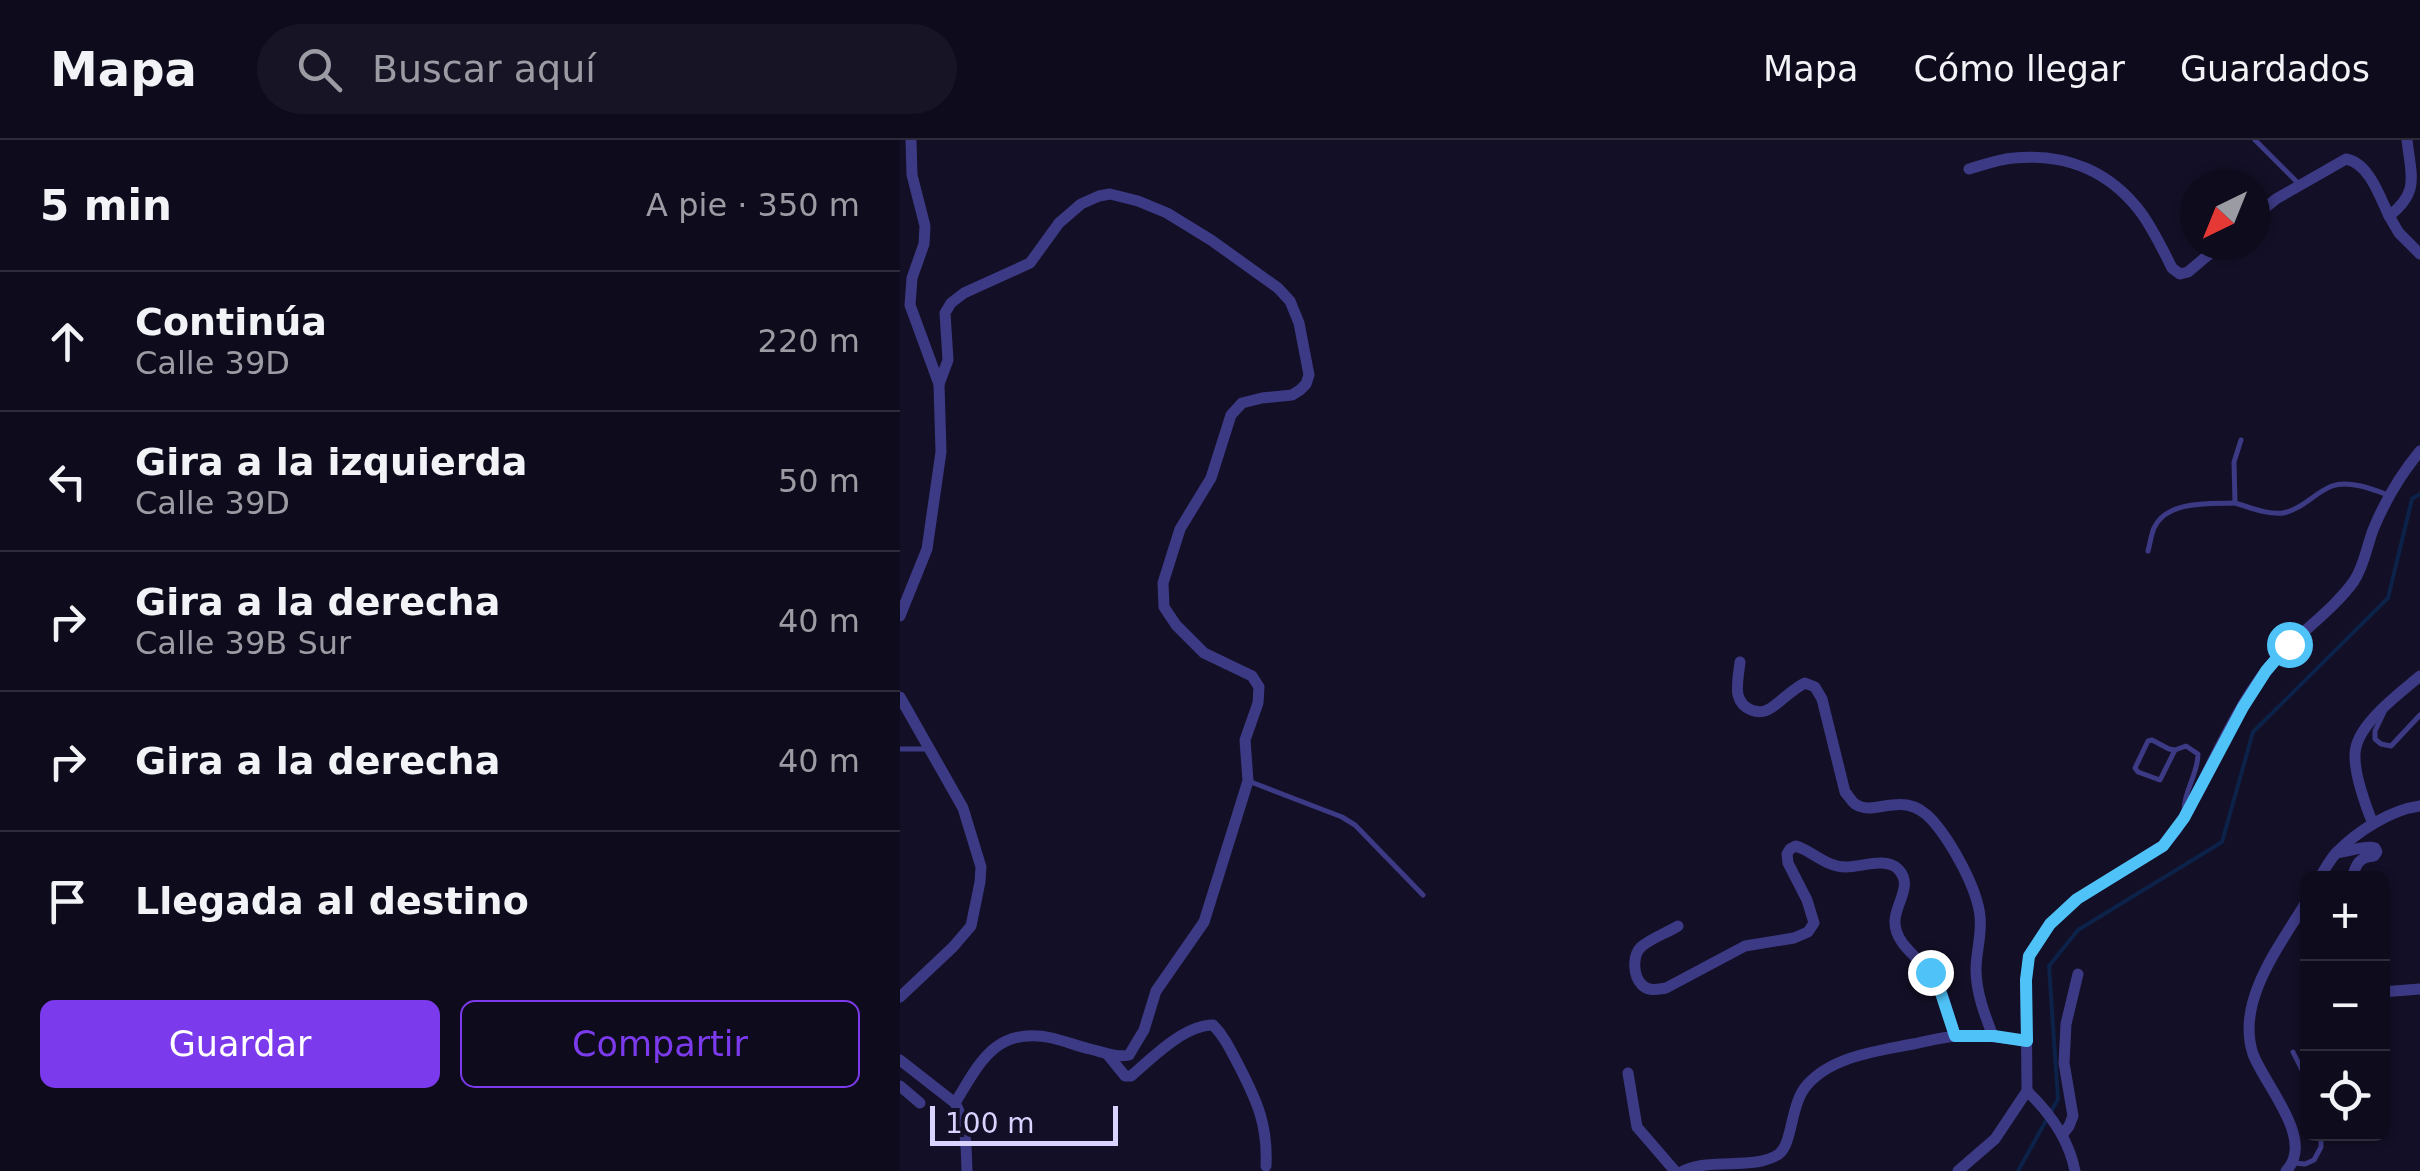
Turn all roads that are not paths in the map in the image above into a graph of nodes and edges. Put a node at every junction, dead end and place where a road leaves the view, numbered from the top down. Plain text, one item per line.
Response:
1 (911, 140) edge
2 (2256, 140) edge
3 (2407, 140) edge
4 (1969, 169) dead end
5 (2300, 185) junction
6 (2270, 204) edge
7 (2390, 216) junction
8 (2420, 254) edge
9 (2202, 260) edge
10 (939, 384) junction
11 (2242, 440) dead end
12 (2420, 451) edge
13 (2390, 496) junction
14 (2235, 503) junction
15 (2148, 551) dead end
16 (900, 616) edge
17 (1740, 662) dead end
18 (2420, 676) edge
19 (900, 697) edge
20 (2387, 705) junction
21 (2420, 716) edge
22 (900, 749) edge
23 (930, 750) junction
24 (2176, 750) junction
25 (1248, 781) junction
26 (2420, 806) edge
27 (2184, 818) junction
28 (2374, 824) junction
29 (2336, 853) junction
30 (2324, 871) edge
31 (2354, 871) edge
32 (1423, 895) dead end
33 (2300, 913) edge
34 (1678, 926) dead end
35 (2078, 974) dead end
36 (2420, 988) edge
37 (2390, 991) edge
38 (900, 997) edge
39 (1955, 1036) junction
40 (1994, 1036) junction
41 (2027, 1041) junction
42 (2293, 1052) dead end
43 (1107, 1054) junction
44 (900, 1060) edge
45 (2300, 1066) edge
46 (1628, 1073) dead end
47 (900, 1086) edge
48 (2028, 1091) junction
49 (920, 1103) dead end
50 (955, 1103) junction
51 (2059, 1131) junction
52 (2321, 1141) edge
53 (1266, 1166) dead end
54 (2290, 1167) edge
55 (966, 1171) edge
56 (1674, 1171) edge
57 (1684, 1171) edge
58 (1958, 1171) edge
59 (2075, 1171) edge

1 - 10 street
2 - 5 lane
3 - 7 street
4 - 9 street
5 - 6 street
5 - 7 street
7 - 8 street
10 - 16 street
10 - 25 street
11 - 14 lane
12 - 13 street
13 - 14 lane
13 - 27 street
14 - 15 lane
17 - 40 street
18 - 20 street
19 - 23 street
20 - 21 lane
20 - 28 street
22 - 23 lane
23 - 38 street
24 - 24 lane
24 - 27 lane
25 - 32 lane
25 - 43 street
26 - 28 street
27 - 41 street
28 - 29 street
29 - 30 street
29 - 31 street
33 - 54 street
34 - 39 street
35 - 51 street
36 - 37 street
39 - 40 street
39 - 57 street
40 - 41 street
41 - 48 street
42 - 45 lane
43 - 50 street
43 - 53 street
44 - 50 street
46 - 56 street
47 - 49 street
48 - 51 street
48 - 58 street
50 - 55 street
51 - 59 street
52 - 54 lane

